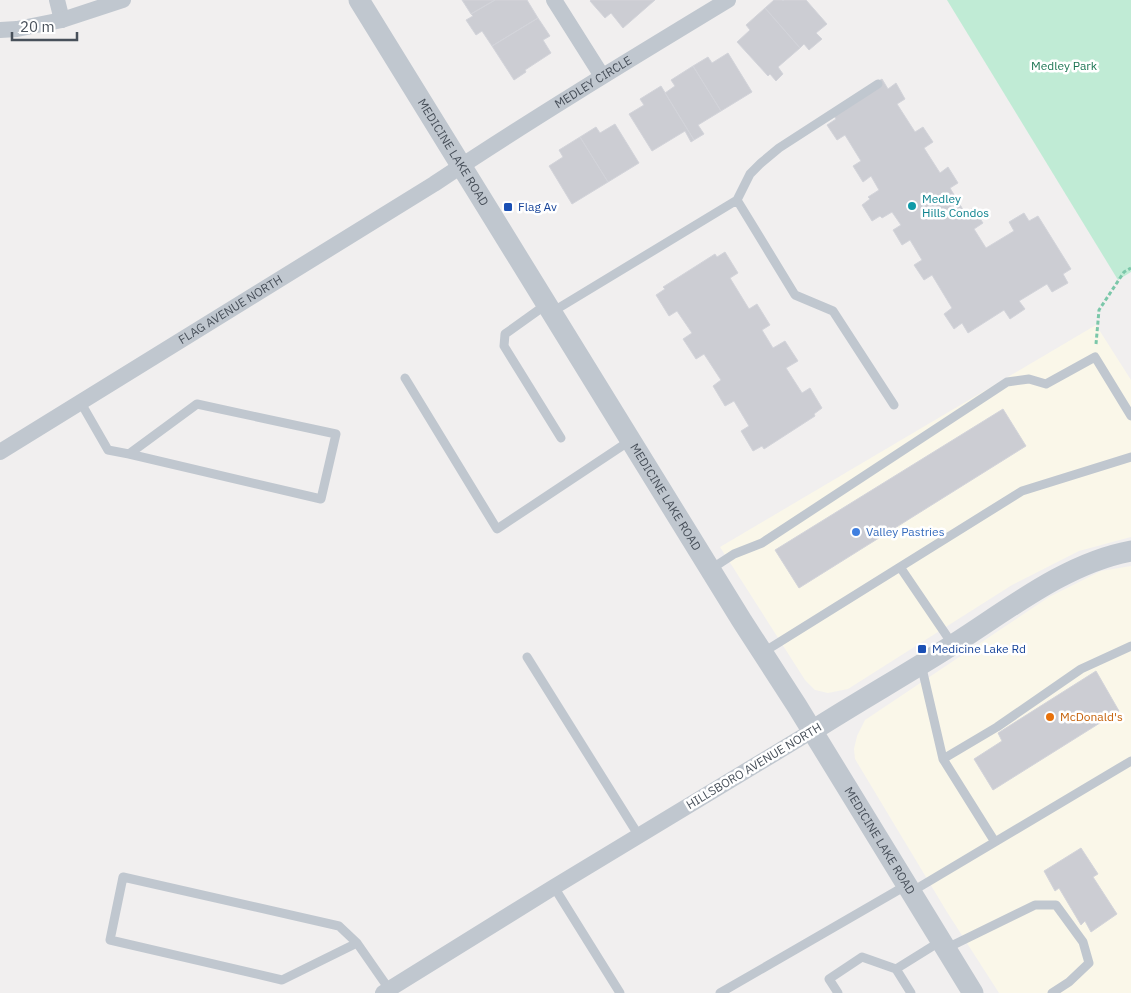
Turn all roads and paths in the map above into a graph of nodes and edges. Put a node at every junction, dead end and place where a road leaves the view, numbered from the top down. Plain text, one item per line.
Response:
1 (57, 0) edge
2 (122, 0) edge
3 (359, 0) edge
4 (554, 0) edge
5 (728, 0) edge
6 (62, 20) junction
7 (0, 30) edge
8 (602, 76) junction
9 (878, 84) dead end
10 (461, 166) junction
11 (737, 200) junction
12 (1131, 268) edge
13 (549, 308) junction
14 (1095, 357) junction
15 (405, 378) dead end
16 (80, 403) junction
17 (894, 405) dead end
18 (1131, 416) edge
19 (561, 438) dead end
20 (631, 440) junction
21 (0, 452) edge
22 (129, 454) junction
23 (1131, 456) edge
24 (1131, 551) edge
25 (900, 567) junction
26 (710, 569) junction
27 (953, 645) junction
28 (1131, 646) edge
29 (762, 653) junction
30 (527, 657) dead end
31 (921, 664) junction
32 (812, 731) junction
33 (943, 759) junction
34 (1131, 761) edge
35 (639, 836) junction
36 (995, 842) junction
37 (554, 887) junction
38 (909, 888) junction
39 (357, 943) junction
40 (943, 945) junction
41 (896, 969) junction
42 (386, 991) edge
43 (620, 993) edge
44 (720, 993) edge
45 (838, 993) edge
46 (911, 993) edge
47 (973, 993) edge
48 (1052, 993) edge

1 - 6 street
2 - 6 street
3 - 10 street, MEDICINE LAKE ROAD
4 - 8 street
5 - 8 street, MEDLEY CIRCLE
6 - 7 street
8 - 10 street, MEDLEY CIRCLE
9 - 11 lane
10 - 13 street, MEDICINE LAKE ROAD
10 - 16 street, FLAG AVENUE NORTH
11 - 13 lane
11 - 17 lane
12 - 14 path
13 - 19 lane
13 - 20 street, MEDICINE LAKE ROAD
14 - 18 lane
14 - 26 lane
15 - 20 lane
16 - 21 street, FLAG AVENUE NORTH
16 - 22 lane
20 - 26 street, MEDICINE LAKE ROAD
22 - 22 lane
23 - 25 lane
24 - 27 street, HILLSBORO AVENUE NORTH
25 - 27 lane
25 - 29 lane
26 - 29 street, MEDICINE LAKE ROAD
27 - 31 street, HILLSBORO AVENUE NORTH
28 - 33 lane
29 - 32 street, MEDICINE LAKE ROAD
30 - 35 lane
31 - 32 street, HILLSBORO AVENUE NORTH
31 - 33 lane
32 - 35 street, HILLSBORO AVENUE NORTH
32 - 38 street, MEDICINE LAKE ROAD
33 - 36 lane
34 - 36 lane
35 - 37 street, HILLSBORO AVENUE NORTH
36 - 38 lane
37 - 42 street, HILLSBORO AVENUE NORTH
37 - 43 lane
38 - 40 street, MEDICINE LAKE ROAD
38 - 44 lane
39 - 39 lane
39 - 42 lane
40 - 41 lane
40 - 47 street, MEDICINE LAKE ROAD
40 - 48 lane
41 - 45 lane
41 - 46 lane

